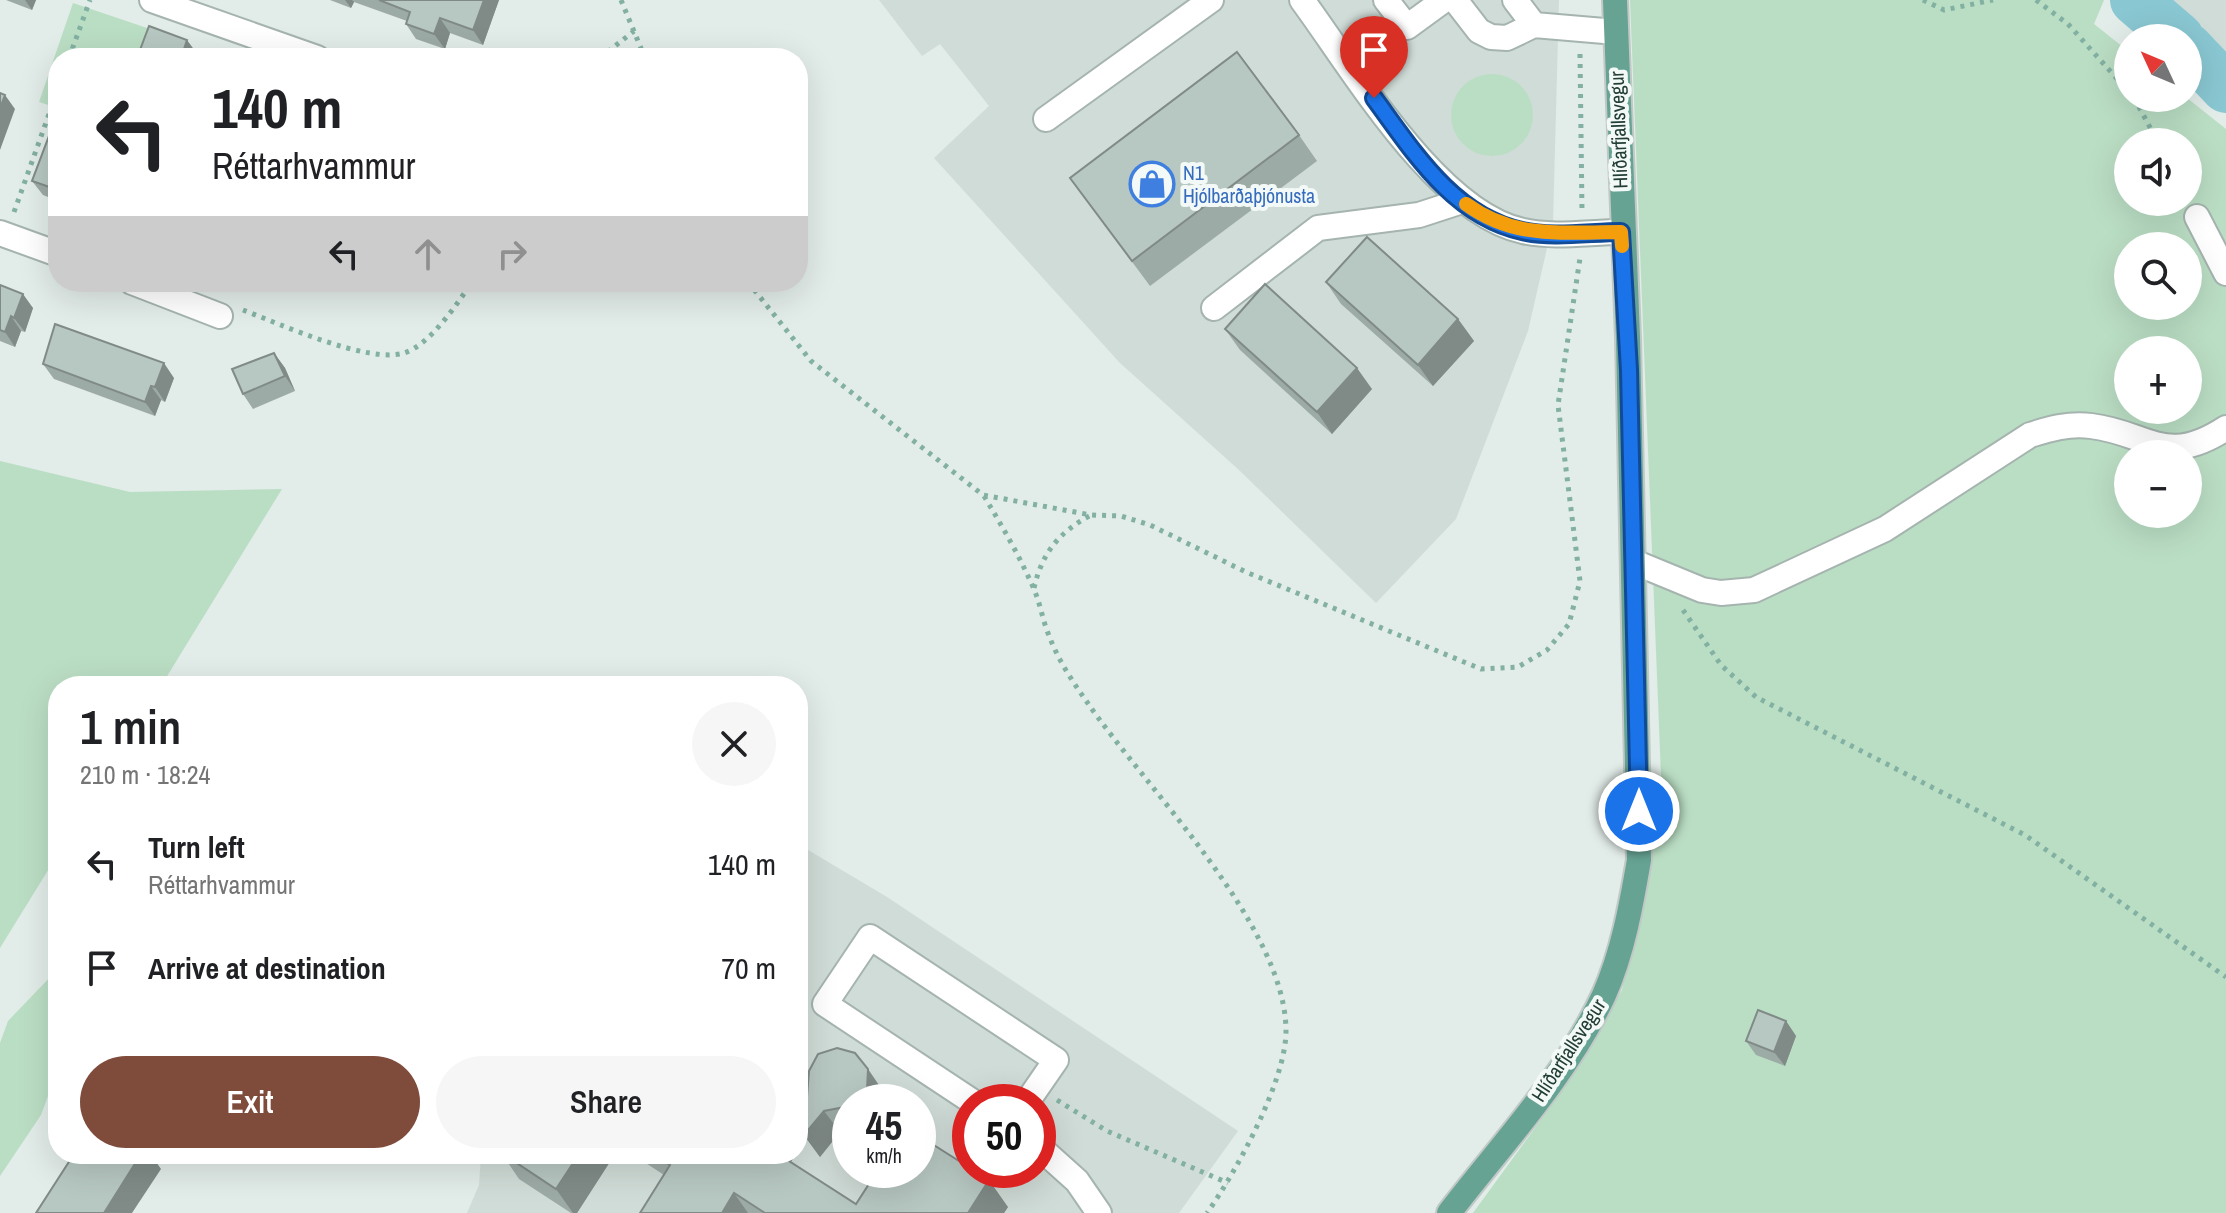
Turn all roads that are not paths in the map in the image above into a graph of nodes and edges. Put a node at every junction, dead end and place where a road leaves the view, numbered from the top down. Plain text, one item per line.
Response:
1 (152, 0) edge
2 (1211, 0) edge
3 (1302, 0) edge
4 (1386, 0) edge
5 (1444, 0) edge
6 (1455, 0) edge
7 (1515, 0) edge
8 (1615, 0) edge
9 (1534, 25) junction
10 (1616, 32) junction
11 (289, 48) edge
12 (1046, 119) dead end
13 (1462, 201) junction
14 (2197, 217) dead end
15 (1621, 232) junction
16 (3, 234) edge
17 (48, 250) edge
18 (2226, 273) edge
19 (158, 292) edge
20 (1214, 308) dead end
21 (220, 316) road end
22 (2226, 428) edge
23 (1634, 562) junction
24 (1040, 1084) edge
25 (952, 1088) edge
26 (1056, 1162) edge
27 (1099, 1213) edge
28 (1449, 1213) edge

1 - 11 street
2 - 12 street
3 - 13 street
4 - 5 street
6 - 9 street
7 - 9 street
8 - 10 main road, Hlíðarfjallsvegur
9 - 10 street
10 - 15 main road, Hlíðarfjallsvegur
13 - 15 street
13 - 20 street
14 - 18 street
15 - 23 main road, Hlíðarfjallsvegur
16 - 17 street
19 - 21 street
22 - 23 street
23 - 28 main road, Hlíðarfjallsvegur
24 - 25 street
26 - 27 street

